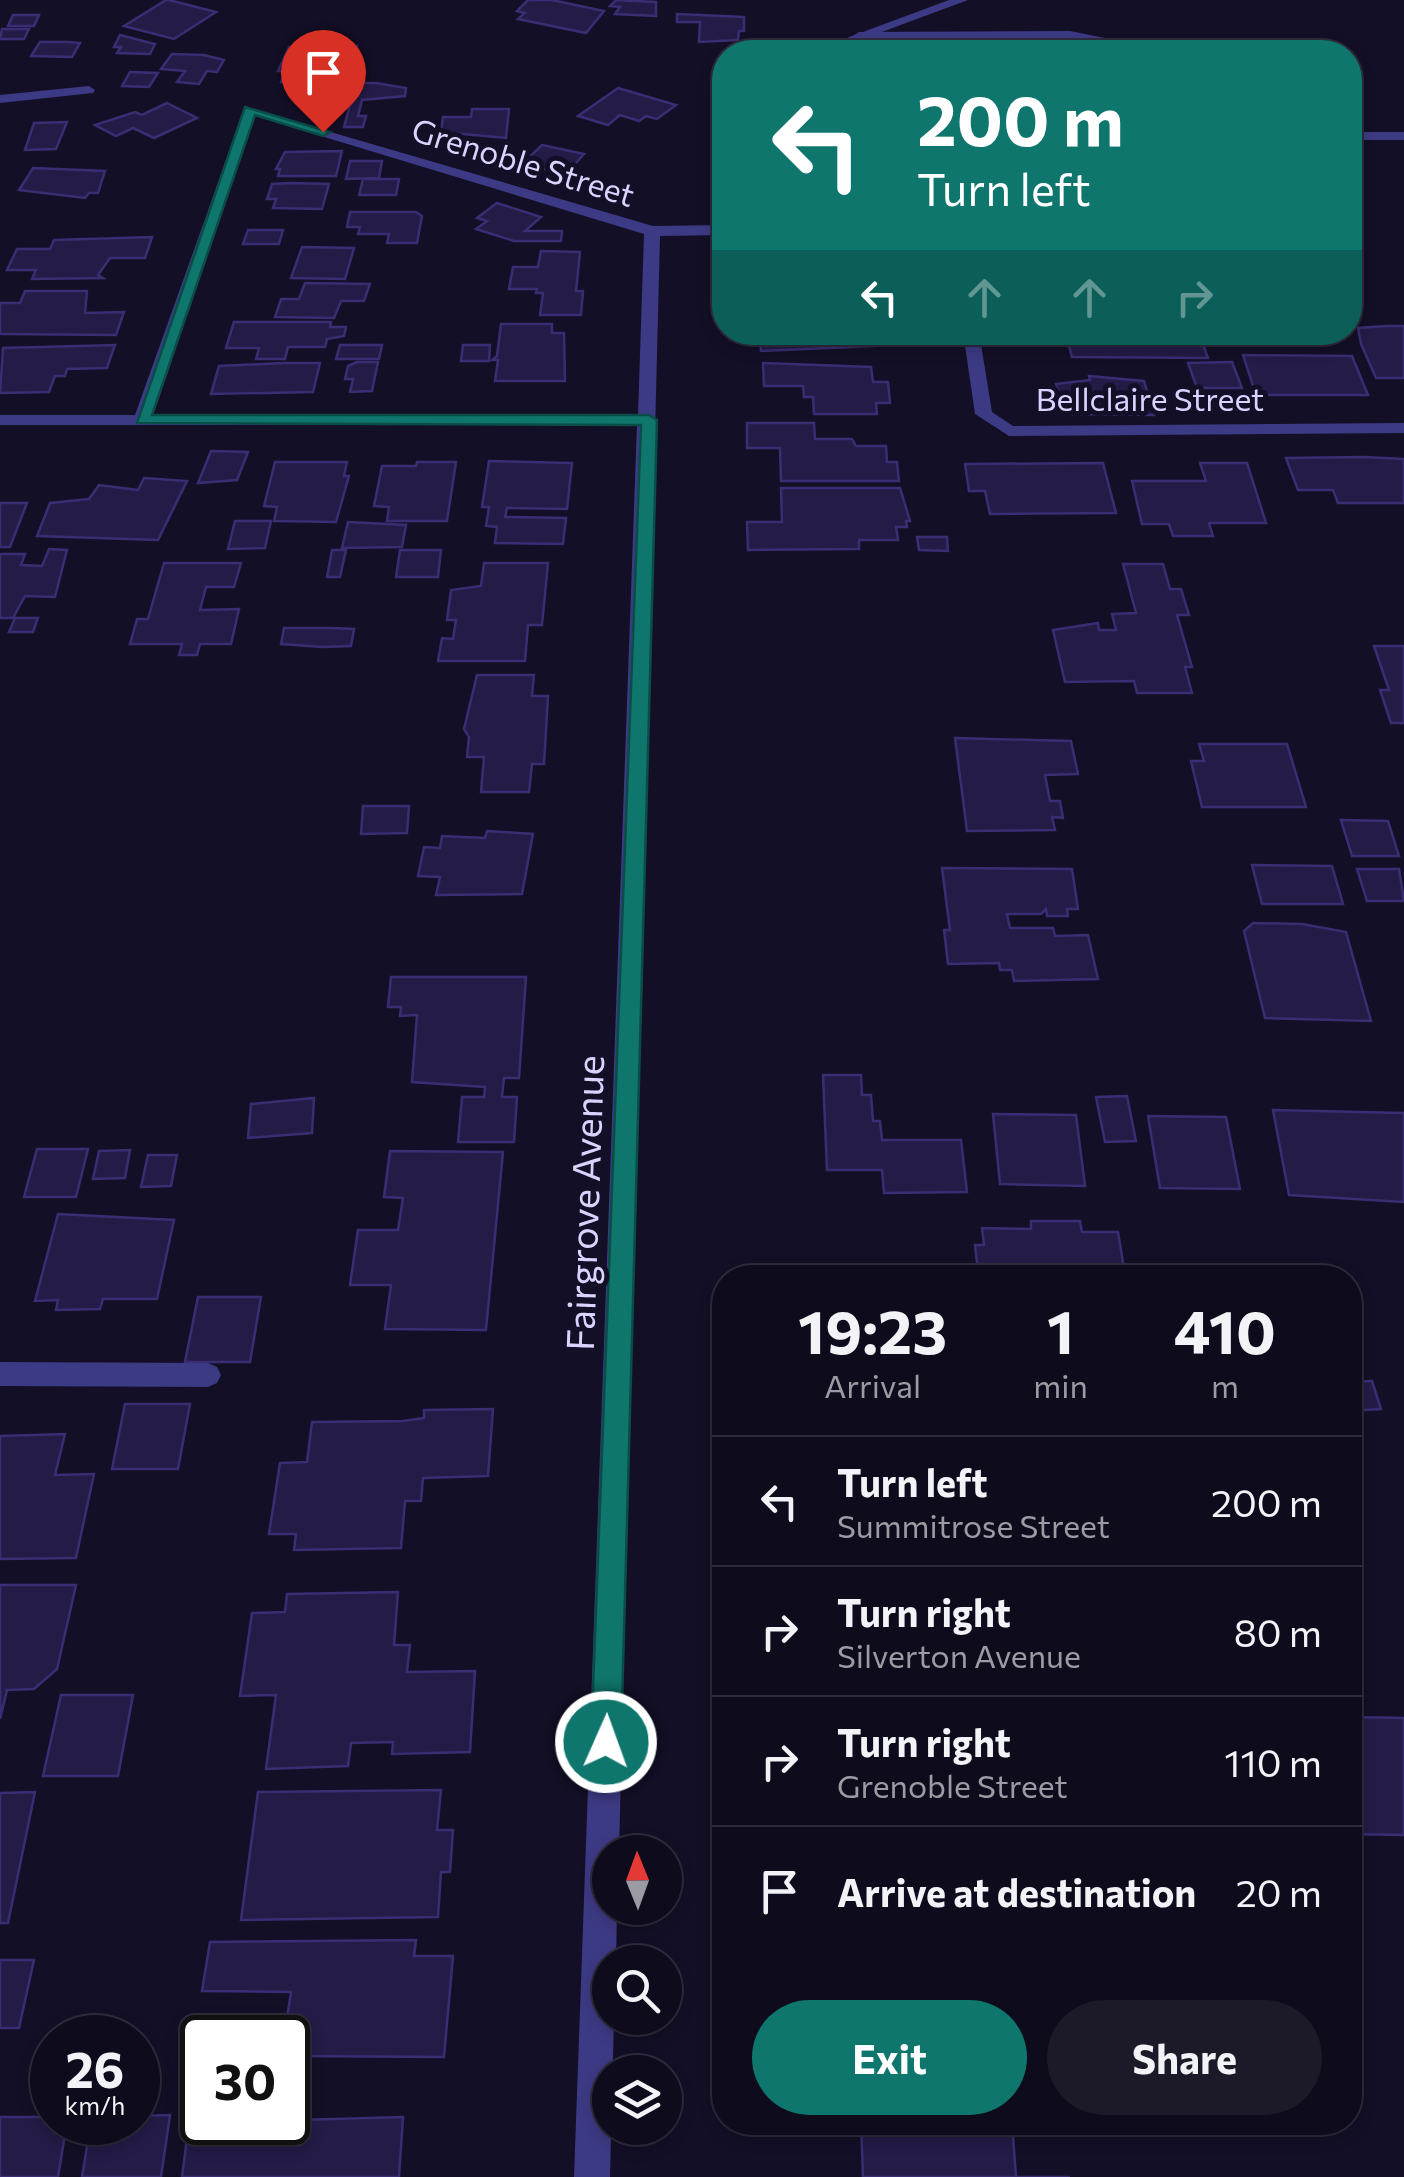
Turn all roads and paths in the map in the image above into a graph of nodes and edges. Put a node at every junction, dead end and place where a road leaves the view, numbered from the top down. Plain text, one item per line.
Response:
1 (961, 0) edge
2 (859, 36) junction
3 (848, 40) edge
4 (1099, 40) edge
5 (89, 90) dead end
6 (0, 99) edge
7 (1362, 136) edge
8 (1404, 136) edge
9 (712, 230) edge
10 (652, 231) junction
11 (973, 345) edge
12 (0, 420) edge
13 (142, 420) junction
14 (649, 420) junction
15 (1404, 428) edge
16 (0, 1374) edge
17 (208, 1375) dead end
18 (592, 2177) edge

1 - 2 street
2 - 3 street
2 - 4 lane
5 - 6 lane
7 - 8 lane
9 - 10 street, Grenoble Street
10 - 13 street, Grenoble Street
10 - 14 street, Fairgrove Avenue
11 - 15 street, Bellclaire Street
12 - 13 street
13 - 14 street
14 - 18 street, Fairgrove Avenue
16 - 17 lane

